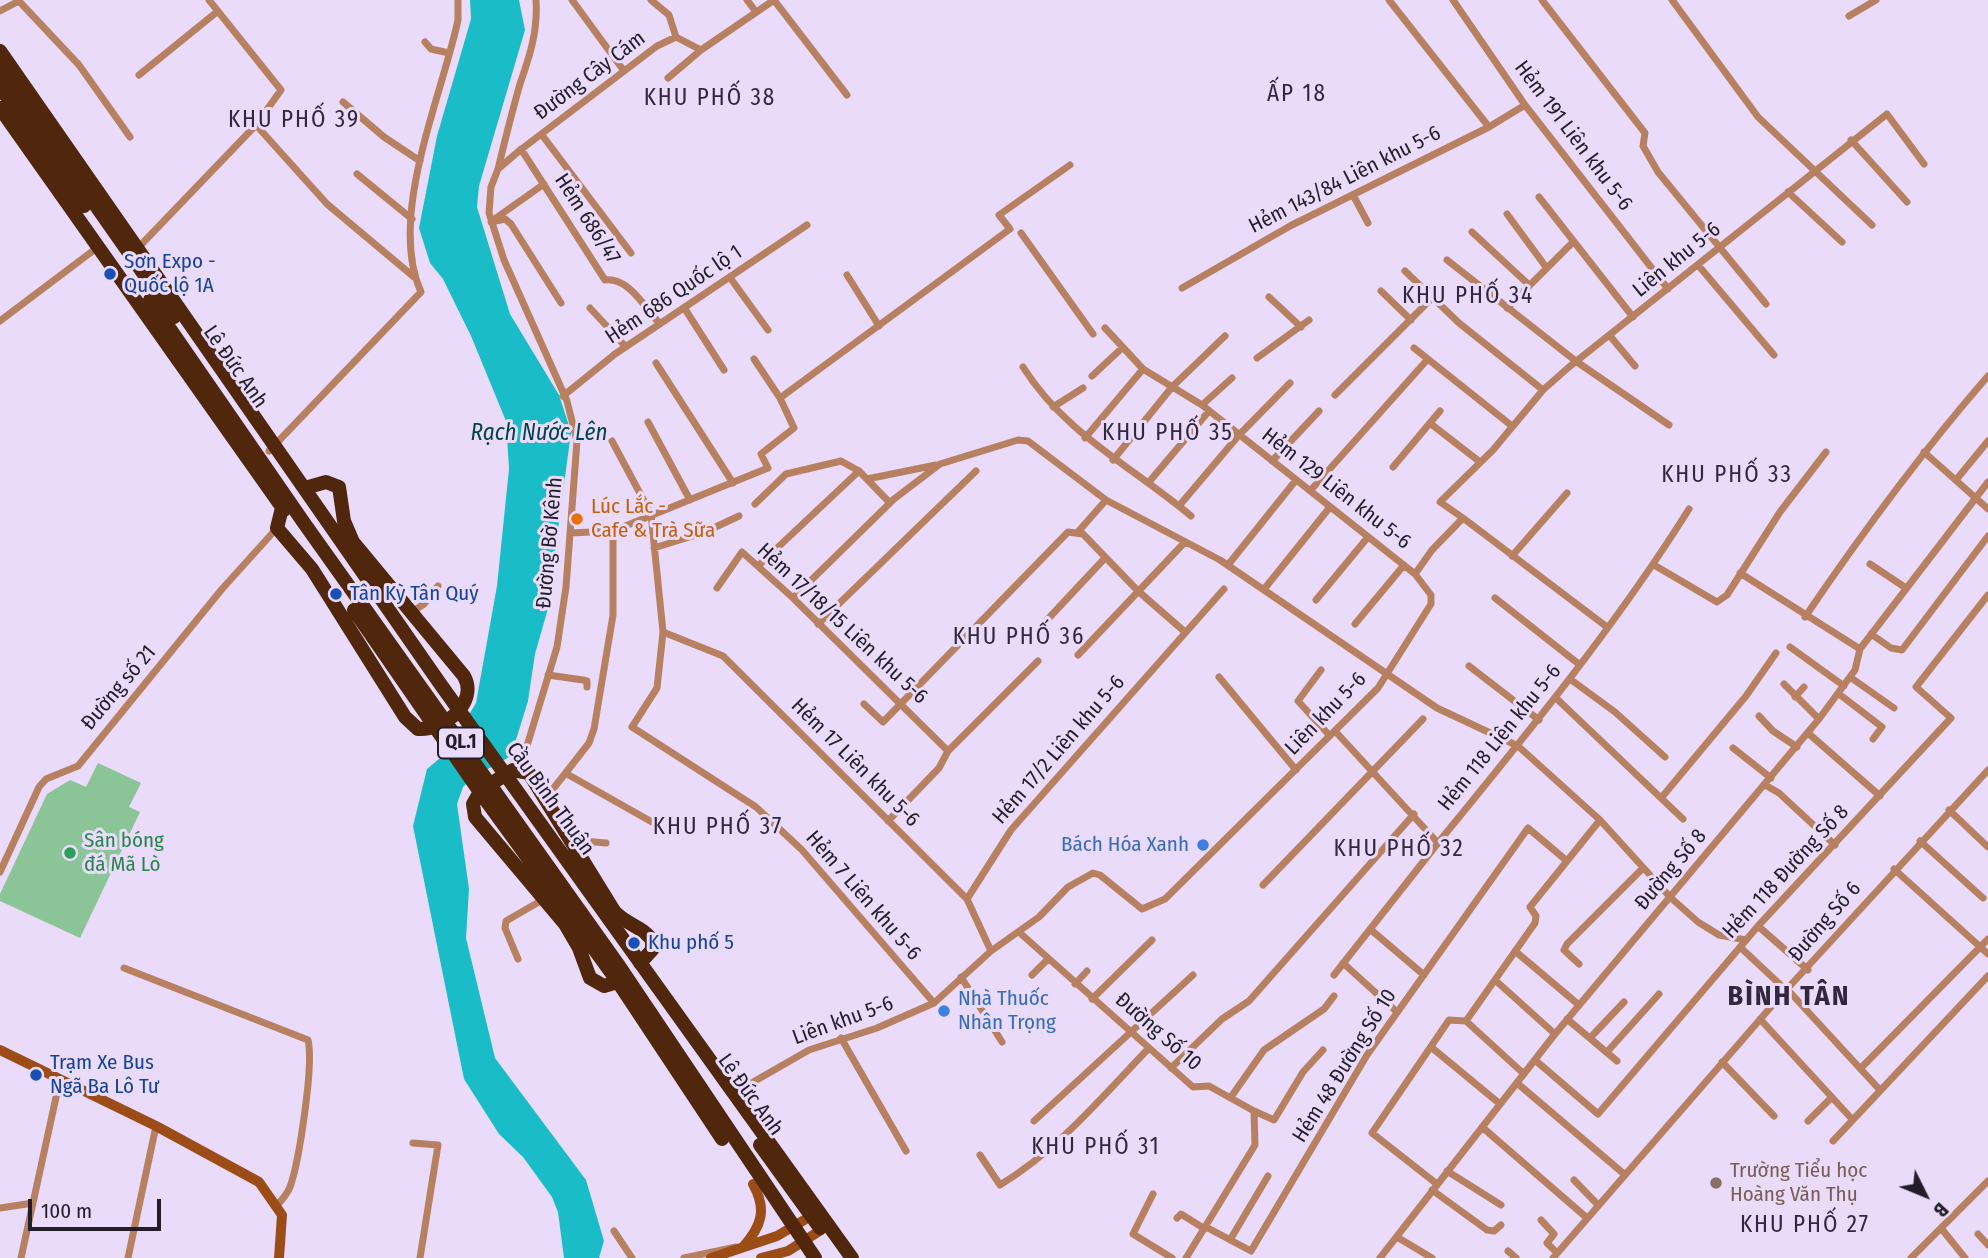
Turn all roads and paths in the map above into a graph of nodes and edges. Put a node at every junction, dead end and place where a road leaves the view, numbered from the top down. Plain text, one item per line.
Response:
1 (209, 0) edge
2 (458, 0) edge
3 (536, 0) edge
4 (572, 0) edge
5 (650, 0) edge
6 (747, 0) edge
7 (774, 0) edge
8 (1389, 0) edge
9 (1542, 0) edge
10 (1672, 0) edge
11 (1876, 0) edge
12 (1458, 2) edge
13 (0, 11) edge
14 (218, 11) junction
15 (756, 12) junction
16 (1849, 16) dead end
17 (676, 37) junction
18 (425, 42) dead end
19 (701, 50) junction
20 (0, 51) edge
21 (449, 53) junction
22 (0, 69) edge
23 (624, 71) junction
24 (138, 75) dead end
25 (668, 78) dead end
26 (846, 95) dead end
27 (2, 98) edge
28 (342, 102) dead end
29 (1525, 105) junction
30 (256, 125) junction
31 (1489, 127) junction
32 (541, 135) junction
33 (130, 137) dead end
34 (1851, 140) junction
35 (521, 149) junction
36 (420, 161) junction
37 (1924, 164) dead end
38 (1070, 165) dead end
39 (500, 167) junction
40 (1815, 170) junction
41 (357, 174) dead end
42 (544, 184) junction
43 (1788, 192) junction
44 (1353, 195) junction
45 (1539, 197) dead end
46 (1907, 202) dead end
47 (1507, 214) dead end
48 (412, 219) junction
49 (493, 220) junction
50 (1368, 223) dead end
51 (807, 225) dead end
52 (1872, 225) dead end
53 (1472, 232) dead end
54 (1021, 233) dead end
55 (1842, 242) dead end
56 (1573, 243) junction
57 (98, 247) junction
58 (1720, 248) junction
59 (134, 251) junction
60 (631, 253) dead end
61 (1447, 260) dead end
62 (1698, 265) junction
63 (1546, 267) junction
64 (1405, 271) dead end
65 (847, 275) dead end
66 (414, 277) junction
67 (731, 279) junction
68 (1528, 284) junction
69 (1182, 288) dead end
70 (1668, 289) junction
71 (1381, 291) dead end
72 (1269, 297) dead end
73 (1433, 297) junction
74 (561, 303) dead end
75 (1766, 304) dead end
76 (1507, 307) junction
77 (590, 308) dead end
78 (685, 309) junction
79 (1633, 317) junction
80 (1309, 320) dead end
81 (1411, 320) junction
82 (0, 321) edge
83 (660, 324) junction
84 (879, 326) junction
85 (1301, 327) junction
86 (1105, 328) dead end
87 (768, 331) dead end
88 (1093, 334) dead end
89 (1225, 336) dead end
90 (1610, 336) junction
91 (626, 347) junction
92 (1122, 348) junction
93 (1414, 348) dead end
94 (1774, 355) dead end
95 (1257, 358) dead end
96 (754, 359) dead end
97 (1427, 360) junction
98 (1577, 362) junction
99 (656, 363) dead end
100 (1635, 366) dead end
101 (1023, 367) dead end
102 (1143, 369) junction
103 (724, 370) dead end
104 (1092, 376) dead end
105 (1988, 376) edge
106 (1232, 378) dead end
107 (1290, 383) dead end
108 (1172, 387) junction
109 (1083, 388) dead end
110 (1543, 390) junction
111 (1335, 395) dead end
112 (563, 396) junction
113 (780, 398) junction
114 (1053, 407) junction
115 (1205, 408) junction
116 (1319, 411) dead end
117 (1440, 411) dead end
118 (648, 422) dead end
119 (1431, 424) junction
120 (1668, 425) dead end
121 (1512, 426) junction
122 (1239, 435) junction
123 (1084, 438) junction
124 (612, 441) dead end
125 (1988, 441) edge
126 (272, 449) junction
127 (1826, 452) dead end
128 (1924, 452) junction
129 (1113, 460) junction
130 (1272, 461) junction
131 (1480, 463) junction
132 (940, 464) junction
133 (1393, 467) dead end
134 (768, 468) junction
135 (859, 471) junction
136 (976, 471) dead end
137 (786, 474) junction
138 (867, 478) junction
139 (1296, 480) junction
140 (1956, 480) junction
141 (1988, 481) edge
142 (1149, 482) junction
143 (733, 483) junction
144 (305, 488) junction
145 (1310, 491) junction
146 (1567, 493) dead end
147 (1975, 498) junction
148 (690, 500) junction
149 (1106, 500) junction
150 (890, 503) junction
151 (755, 504) dead end
152 (286, 505) junction
153 (1179, 506) junction
154 (1330, 507) junction
155 (1689, 509) dead end
156 (1988, 509) edge
157 (651, 514) junction
158 (740, 516) dead end
159 (1191, 516) dead end
160 (1463, 518) junction
161 (309, 520) junction
162 (277, 528) junction
163 (613, 531) junction
164 (570, 533) junction
165 (1077, 533) junction
166 (1988, 536) edge
167 (1368, 537) junction
168 (1185, 542) junction
169 (654, 548) junction
170 (1512, 556) junction
171 (1105, 558) junction
172 (1870, 564) dead end
173 (1228, 565) junction
174 (1404, 565) junction
175 (1654, 565) junction
176 (758, 566) junction
177 (1740, 573) junction
178 (1415, 574) junction
179 (438, 586) dead end
180 (717, 587) dead end
181 (1265, 588) junction
182 (1906, 588) junction
183 (1224, 589) dead end
184 (1138, 591) junction
185 (1988, 595) edge
186 (793, 598) junction
187 (1495, 598) dead end
188 (1316, 600) dead end
189 (411, 613) junction
190 (1805, 617) junction
191 (1046, 620) dead end
192 (818, 624) junction
193 (1354, 624) dead end
194 (1606, 627) junction
195 (663, 632) junction
196 (1185, 632) junction
197 (1871, 634) junction
198 (1790, 648) dead end
199 (1860, 649) junction
200 (1776, 653) dead end
201 (1078, 655) dead end
202 (1038, 661) dead end
203 (1580, 665) junction
204 (1469, 666) dead end
205 (1321, 670) dead end
206 (1387, 673) junction
207 (548, 676) junction
208 (1219, 677) dead end
209 (1850, 677) junction
210 (1570, 679) junction
211 (1784, 684) dead end
212 (1844, 686) junction
213 (587, 687) dead end
214 (1804, 687) dead end
215 (1839, 694) junction
216 (1795, 697) junction
217 (1556, 698) junction
218 (864, 704) dead end
219 (902, 704) junction
220 (1894, 708) dead end
221 (1759, 716) dead end
222 (1423, 719) dead end
223 (1819, 719) junction
224 (1539, 720) junction
225 (1808, 733) junction
226 (1333, 734) junction
227 (1873, 739) dead end
228 (1518, 746) junction
229 (1797, 747) junction
230 (1733, 748) dead end
231 (948, 751) junction
232 (1665, 757) dead end
233 (520, 769) junction
234 (1296, 770) junction
235 (1988, 770) edge
236 (1374, 771) junction
237 (566, 774) junction
238 (1771, 778) junction
239 (1765, 785) junction
240 (1880, 796) junction
241 (1662, 797) junction
242 (546, 798) junction
243 (1949, 810) junction
244 (1414, 814) junction
245 (1683, 818) dead end
246 (1600, 820) junction
247 (888, 821) junction
248 (659, 826) dead end
249 (571, 840) junction
250 (1920, 841) junction
251 (606, 843) dead end
252 (1438, 843) junction
253 (1835, 845) junction
254 (1988, 847) edge
255 (1567, 860) junction
256 (1643, 868) junction
257 (1894, 869) junction
258 (0, 873) edge
259 (1264, 885) dead end
260 (1670, 897) junction
261 (1983, 898) dead end
262 (545, 899) junction
263 (967, 899) junction
264 (1758, 926) junction
265 (1370, 929) junction
266 (1020, 933) junction
267 (1988, 939) edge
268 (1152, 940) dead end
269 (1746, 940) junction
270 (1740, 947) junction
271 (1980, 947) junction
272 (991, 951) junction
273 (1515, 951) junction
274 (1988, 954) edge
275 (518, 959) dead end
276 (622, 959) junction
277 (1048, 959) junction
278 (640, 963) junction
279 (1343, 963) junction
280 (1579, 964) dead end
281 (124, 968) dead end
282 (1808, 970) junction
283 (1087, 971) dead end
284 (1032, 975) dead end
285 (1194, 975) dead end
286 (1334, 975) dead end
287 (1424, 975) junction
288 (1988, 976) edge
289 (961, 977) junction
290 (1495, 979) junction
291 (618, 982) junction
292 (1075, 984) junction
293 (1786, 989) junction
294 (1659, 994) dead end
295 (1334, 996) dead end
296 (1092, 999) junction
297 (1624, 1002) dead end
298 (934, 1003) junction
299 (1579, 1005) junction
300 (1397, 1012) junction
301 (1567, 1019) junction
302 (1760, 1019) junction
303 (1466, 1021) junction
304 (1133, 1033) junction
305 (1555, 1034) junction
306 (841, 1038) junction
307 (1590, 1038) junction
308 (1002, 1042) dead end
309 (1149, 1048) junction
310 (1430, 1048) junction
311 (0, 1049) edge
312 (1323, 1050) dead end
313 (1607, 1052) junction
314 (1535, 1060) junction
315 (1617, 1060) dead end
316 (1722, 1062) junction
317 (1171, 1068) junction
318 (1861, 1068) junction
319 (1524, 1074) junction
320 (60, 1079) junction
321 (1517, 1083) junction
322 (1879, 1089) junction
323 (730, 1096) junction
324 (1231, 1097) junction
325 (1831, 1098) junction
326 (1500, 1104) junction
327 (1254, 1111) junction
328 (1774, 1116) dead end
329 (1851, 1118) junction
330 (1808, 1121) dead end
331 (1034, 1122) dead end
332 (156, 1126) junction
333 (1482, 1127) junction
334 (1833, 1140) dead end
335 (413, 1143) dead end
336 (906, 1152) dead end
337 (980, 1155) dead end
338 (1447, 1171) junction
339 (1624, 1174) junction
340 (1268, 1176) dead end
341 (757, 1181) junction
342 (1574, 1181) dead end
343 (1988, 1181) edge
344 (1434, 1187) junction
345 (1153, 1194) dead end
346 (33, 1203) junction
347 (277, 1205) junction
348 (1501, 1205) dead end
349 (1598, 1205) junction
350 (0, 1208) edge
351 (811, 1216) junction
352 (1177, 1218) dead end
353 (1587, 1218) junction
354 (1541, 1220) dead end
355 (1501, 1225) dead end
356 (1206, 1228) junction
357 (1941, 1228) junction
358 (790, 1230) junction
359 (821, 1230) junction
360 (614, 1231) dead end
361 (1978, 1234) dead end
362 (1397, 1237) junction
363 (1230, 1240) junction
364 (1988, 1245) edge
365 (743, 1247) junction
366 (801, 1249) edge
367 (1508, 1251) dead end
368 (1555, 1255) edge
369 (21, 1258) edge
370 (128, 1258) edge
371 (279, 1258) edge
372 (420, 1258) edge
373 (632, 1258) edge
374 (684, 1258) edge
375 (711, 1258) edge
376 (761, 1258) edge
377 (814, 1258) edge
378 (841, 1258) edge
379 (852, 1258) edge
380 (1172, 1258) edge
381 (1186, 1258) edge
382 (1380, 1258) edge
383 (1432, 1258) edge
384 (1516, 1258) edge
385 (1911, 1258) edge
386 (1965, 1258) edge

1 - 14 street
2 - 21 street
3 - 39 street, Đường Bờ Kênh
4 - 23 street
5 - 17 street
6 - 15 street
7 - 15 street
7 - 26 street
8 - 31 street
9 - 58 street
10 - 40 street
11 - 16 street
12 - 29 street, Hẻm 191 Liên khu 5-6
13 - 33 street
14 - 24 street
14 - 30 street
15 - 19 street
17 - 19 street, Đường Cây Cám
17 - 23 street, Đường Cây Cám
18 - 21 street
19 - 25 street
20 - 59 highway, Lê Đức Anh / QL.1
21 - 36 street
22 - 59 highway, Lê Đức Anh / QL.1
23 - 32 street, Đường Cây Cám
27 - 57 highway, Lê Đức Anh / QL.1
27 - 152 highway, Lê Đức Anh / QL.1
28 - 36 street
29 - 31 street, Hẻm 143/84 Liên khu 5-6
29 - 70 street, Hẻm 191 Liên khu 5-6
30 - 59 street
30 - 66 street
31 - 44 street, Hẻm 143/84 Liên khu 5-6
32 - 35 street, Đường Cây Cám
32 - 60 street
34 - 37 street, Liên khu 5-6
34 - 40 street, Liên khu 5-6
34 - 46 street
35 - 39 street, Đường Cây Cám
35 - 42 street, Hẻm 686/47
36 - 48 street
38 - 84 street
39 - 49 street, Đường Bờ Kênh
40 - 43 street, Liên khu 5-6
40 - 52 street
41 - 48 street
42 - 49 street
42 - 83 street, Hẻm 686/47
43 - 55 street
43 - 58 street, Liên khu 5-6
44 - 50 street
44 - 69 street, Hẻm 143/84 Liên khu 5-6
45 - 56 street
47 - 63 street
48 - 66 street
49 - 74 street
49 - 112 street, Đường Bờ Kênh
51 - 67 street, Hẻm 686 Quốc lộ 1
53 - 68 street
54 - 88 street
56 - 63 street
56 - 79 street
57 - 82 street
57 - 152 highway, Lê Đức Anh / QL.1
58 - 62 street, Liên khu 5-6
58 - 75 street
59 - 126 highway, Lê Đức Anh / QL.1
61 - 76 street
62 - 70 street, Liên khu 5-6
62 - 94 street
63 - 68 street
64 - 73 street
65 - 84 street
66 - 126 street
67 - 78 street, Hẻm 686 Quốc lộ 1
67 - 87 street
68 - 76 street
70 - 79 street, Liên khu 5-6
71 - 81 street
72 - 85 street
73 - 81 street
73 - 110 street
76 - 98 street
77 - 91 street
78 - 83 street, Hẻm 686 Quốc lộ 1
78 - 103 street
79 - 90 street, Liên khu 5-6
80 - 85 street
81 - 111 street
83 - 91 street, Hẻm 686 Quốc lộ 1
84 - 113 street
85 - 95 street
86 - 92 street, Hẻm 129 Liên khu 5-6
89 - 108 street
90 - 98 street, Liên khu 5-6
90 - 100 street
91 - 112 street, Hẻm 686 Quốc lộ 1
92 - 102 street, Hẻm 129 Liên khu 5-6
92 - 104 street
93 - 97 street
96 - 113 street
97 - 121 street
97 - 145 street
98 - 110 street, Liên khu 5-6
98 - 120 street
99 - 143 street
101 - 114 street
102 - 108 street, Hẻm 129 Liên khu 5-6
102 - 123 street
105 - 128 street
106 - 115 street
107 - 122 street
108 - 115 street, Hẻm 129 Liên khu 5-6
108 - 129 street
109 - 114 street
110 - 121 street, Liên khu 5-6
112 - 164 street, Đường Bờ Kênh
113 - 134 street
114 - 123 street
115 - 122 street, Hẻm 129 Liên khu 5-6
115 - 142 street
116 - 130 street
117 - 119 street
118 - 148 street
119 - 131 street
119 - 133 street
121 - 131 street, Liên khu 5-6
122 - 130 street, Hẻm 129 Liên khu 5-6
122 - 153 street
123 - 129 street
124 - 157 street, Hẻm 7 Liên khu 5-6
125 - 140 street
126 - 144 highway, Lê Đức Anh / QL.1
126 - 161 highway, Lê Đức Anh / QL.1
127 - 177 street
128 - 140 street
128 - 190 street
129 - 142 street
130 - 139 street, Hẻm 129 Liên khu 5-6
131 - 160 street, Liên khu 5-6
132 - 138 street
132 - 149 street
132 - 150 street
134 - 137 street
134 - 143 street
135 - 137 street
135 - 138 street
135 - 176 street
136 - 192 street
137 - 151 street
138 - 150 street
139 - 145 street, Hẻm 129 Liên khu 5-6
139 - 173 street
140 - 147 street
141 - 147 street, Đường Số 8
142 - 153 street
143 - 148 street
144 - 189 highway
144 - 278 highway, Cầu Bình Thuận / QL.1
145 - 154 street, Hẻm 129 Liên khu 5-6
146 - 170 street
147 - 156 street
147 - 182 street, Đường Số 8
148 - 157 street
149 - 165 street
149 - 168 street
150 - 186 street
152 - 161 highway, Lê Đức Anh / QL.1
152 - 162 highway
152 - 291 highway, Lê Đức Anh / QL.1
153 - 159 street
154 - 167 street, Hẻm 129 Liên khu 5-6
154 - 181 street
155 - 175 street, Hẻm 118 Liên khu 5-6
157 - 163 street
157 - 169 street, Hẻm 7 Liên khu 5-6
158 - 169 street
160 - 170 street
160 - 178 street
161 - 276 highway, Cầu Bình Thuận / QL.1
162 - 189 highway
162 - 258 street, Đường số 21
163 - 164 street
163 - 237 street
164 - 207 street, Đường Bờ Kênh
165 - 171 street
165 - 219 street
166 - 197 street
167 - 174 street, Hẻm 129 Liên khu 5-6
167 - 188 street
168 - 173 street
168 - 184 street
169 - 195 street, Hẻm 7 Liên khu 5-6
170 - 194 street
171 - 184 street
171 - 191 street
172 - 182 street
173 - 181 street
174 - 178 street, Hẻm 129 Liên khu 5-6
174 - 193 street
175 - 177 street
175 - 194 street, Hẻm 118 Liên khu 5-6
176 - 180 street, Hẻm 17/18/15 Liên khu 5-6
176 - 186 street, Hẻm 17/18/15 Liên khu 5-6
177 - 190 street
178 - 206 street, Liên khu 5-6
179 - 189 street
181 - 206 street
182 - 197 street, Đường Số 8
183 - 196 street, Hẻm 17/2 Liên khu 5-6
184 - 196 street
184 - 201 street
185 - 240 street, Hẻm 118 Đường Số 8
186 - 192 street, Hẻm 17/18/15 Liên khu 5-6
187 - 203 street
190 - 199 street
192 - 219 street, Hẻm 17/18/15 Liên khu 5-6
194 - 203 street, Hẻm 118 Liên khu 5-6
195 - 247 street, Hẻm 17 Liên khu 5-6
195 - 298 street, Hẻm 7 Liên khu 5-6
196 - 263 street, Hẻm 17/2 Liên khu 5-6
197 - 199 street, Đường Số 8
198 - 212 street
199 - 209 street, Đường Số 8
200 - 241 street
202 - 231 street
203 - 210 street, Hẻm 118 Liên khu 5-6
204 - 224 street
205 - 226 street, Hẻm 118 Liên khu 5-6
206 - 226 street, Liên khu 5-6
206 - 228 street
207 - 213 street
207 - 233 street, Đường Bờ Kênh
208 - 234 street
209 - 212 street, Đường Số 8
209 - 220 street
210 - 217 street, Hẻm 118 Liên khu 5-6
210 - 232 street
211 - 216 street
212 - 215 street, Đường Số 8
214 - 216 street
215 - 223 street, Đường Số 8
215 - 227 street
216 - 223 street
217 - 224 street, Hẻm 118 Liên khu 5-6
217 - 241 street
218 - 219 street
219 - 231 street, Hẻm 17/18/15 Liên khu 5-6
221 - 229 street
222 - 236 street
223 - 225 street, Đường Số 8
224 - 228 street, Hẻm 118 Liên khu 5-6
225 - 229 street, Đường Số 8
225 - 240 street
226 - 234 street, Liên khu 5-6
226 - 236 street, Hẻm 118 Liên khu 5-6
228 - 246 street
228 - 252 street, Hẻm 118 Liên khu 5-6
229 - 238 street, Đường Số 8
230 - 238 street
231 - 247 street
233 - 242 highway
233 - 262 highway
234 - 266 street, Liên khu 5-6
235 - 243 street, Đường Số 6
236 - 244 street, Hẻm 118 Liên khu 5-6
236 - 259 street
237 - 242 street
237 - 248 street
238 - 239 street, Đường Số 8
239 - 253 street
239 - 260 street, Đường Số 8
240 - 253 street, Hẻm 118 Đường Số 8
241 - 245 street
242 - 249 highway
243 - 250 street, Đường Số 6
243 - 254 street
244 - 252 street, Hẻm 118 Liên khu 5-6
244 - 317 street
246 - 255 street
246 - 256 street
247 - 263 street, Hẻm 17 Liên khu 5-6
249 - 251 street
249 - 278 highway
250 - 257 street, Đường Số 6
250 - 261 street
252 - 265 street
253 - 264 street, Hẻm 118 Đường Số 8
255 - 273 street
255 - 287 street, Hẻm 48 Đường Số 10
256 - 260 street
256 - 280 street
257 - 271 street
257 - 282 street, Đường Số 6
260 - 269 street
260 - 299 street, Đường Số 8
262 - 275 street
262 - 291 highway
263 - 272 street, Hẻm 17 Liên khu 5-6
264 - 269 street, Hẻm 118 Đường Số 8
264 - 282 street
265 - 279 street
265 - 287 street
266 - 272 street, Liên khu 5-6
266 - 277 street, Đường Số 10
267 - 271 street
268 - 296 street
269 - 270 street, Hẻm 118 Đường Số 8
270 - 293 street
270 - 314 street, Hẻm 118 Đường Số 8
271 - 274 street
271 - 318 street
272 - 289 street, Liên khu 5-6
273 - 290 street
273 - 299 street
276 - 323 highway, Lê Đức Anh / QL.1
276 - 341 highway, Lê Đức Anh / QL.1
277 - 284 street
277 - 292 street, Đường Số 10
278 - 323 highway, Lê Đức Anh / QL.1
279 - 286 street
279 - 300 street
281 - 347 street
282 - 293 street, Đường Số 6
283 - 292 street
285 - 304 street
287 - 300 street, Hẻm 48 Đường Số 10
288 - 322 street
289 - 298 street, Liên khu 5-6
289 - 308 street
290 - 303 street
290 - 305 street
291 - 341 highway, Lê Đức Anh / QL.1
292 - 296 street, Đường Số 10
293 - 302 street, Đường Số 6
293 - 318 street
294 - 313 street
295 - 324 street
296 - 304 street, Đường Số 10
297 - 307 street
298 - 306 street, Liên khu 5-6
299 - 301 street, Đường Số 8
300 - 363 street, Hẻm 48 Đường Số 10
301 - 305 street, Đường Số 8
301 - 307 street
302 - 316 street, Đường Số 6
302 - 325 street
303 - 310 street
303 - 319 street
304 - 309 street, Đường Số 10
304 - 331 street
305 - 314 street, Đường Số 8
306 - 323 street, Liên khu 5-6
306 - 336 street
307 - 313 street
309 - 317 street, Đường Số 10
309 - 337 street
310 - 326 street
310 - 344 street
311 - 320 main road
312 - 327 street
313 - 315 street
314 - 319 street, Đường Số 8
316 - 328 street
316 - 339 street, Đường Số 6
317 - 324 street, Đường Số 10
318 - 322 street
319 - 321 street, Đường Số 8
320 - 332 main road
320 - 346 street
321 - 326 street, Đường Số 8
321 - 339 street
322 - 329 street
323 - 351 highway, Lê Đức Anh / QL.1
323 - 379 highway, Lê Đức Anh / QL.1
324 - 327 street, Đường Số 10
325 - 329 street
325 - 330 street
326 - 333 street, Đường Số 8
327 - 356 street
329 - 334 street
332 - 347 main road
332 - 370 street
333 - 338 street, Đường Số 8
333 - 353 street
335 - 372 street
338 - 344 street, Đường Số 8
338 - 348 street
339 - 349 street, Đường Số 6
340 - 363 street
341 - 358 highway, Lê Đức Anh / QL.1
341 - 365 main road
342 - 349 street
343 - 357 street
344 - 355 street
344 - 362 street, Đường Số 8
345 - 380 street
346 - 350 street
346 - 369 street
347 - 371 main road
349 - 353 street, Đường Số 6
351 - 358 main road
351 - 359 highway, Lê Đức Anh / QL.1
352 - 356 street, Hẻm 48 Đường Số 10
353 - 368 street, Đường Số 6
354 - 368 street
356 - 363 street, Hẻm 48 Đường Số 10
356 - 381 street
357 - 385 street
357 - 386 street
358 - 365 main road
358 - 366 highway, Lê Đức Anh / QL.1
359 - 366 main road
359 - 378 highway, Lê Đức Anh / QL.1
360 - 373 street
361 - 364 street
362 - 382 street, Đường Số 8
362 - 383 street
365 - 374 street
365 - 375 main road
366 - 376 main road
366 - 377 highway, Lê Đức Anh / QL.1
367 - 384 street

